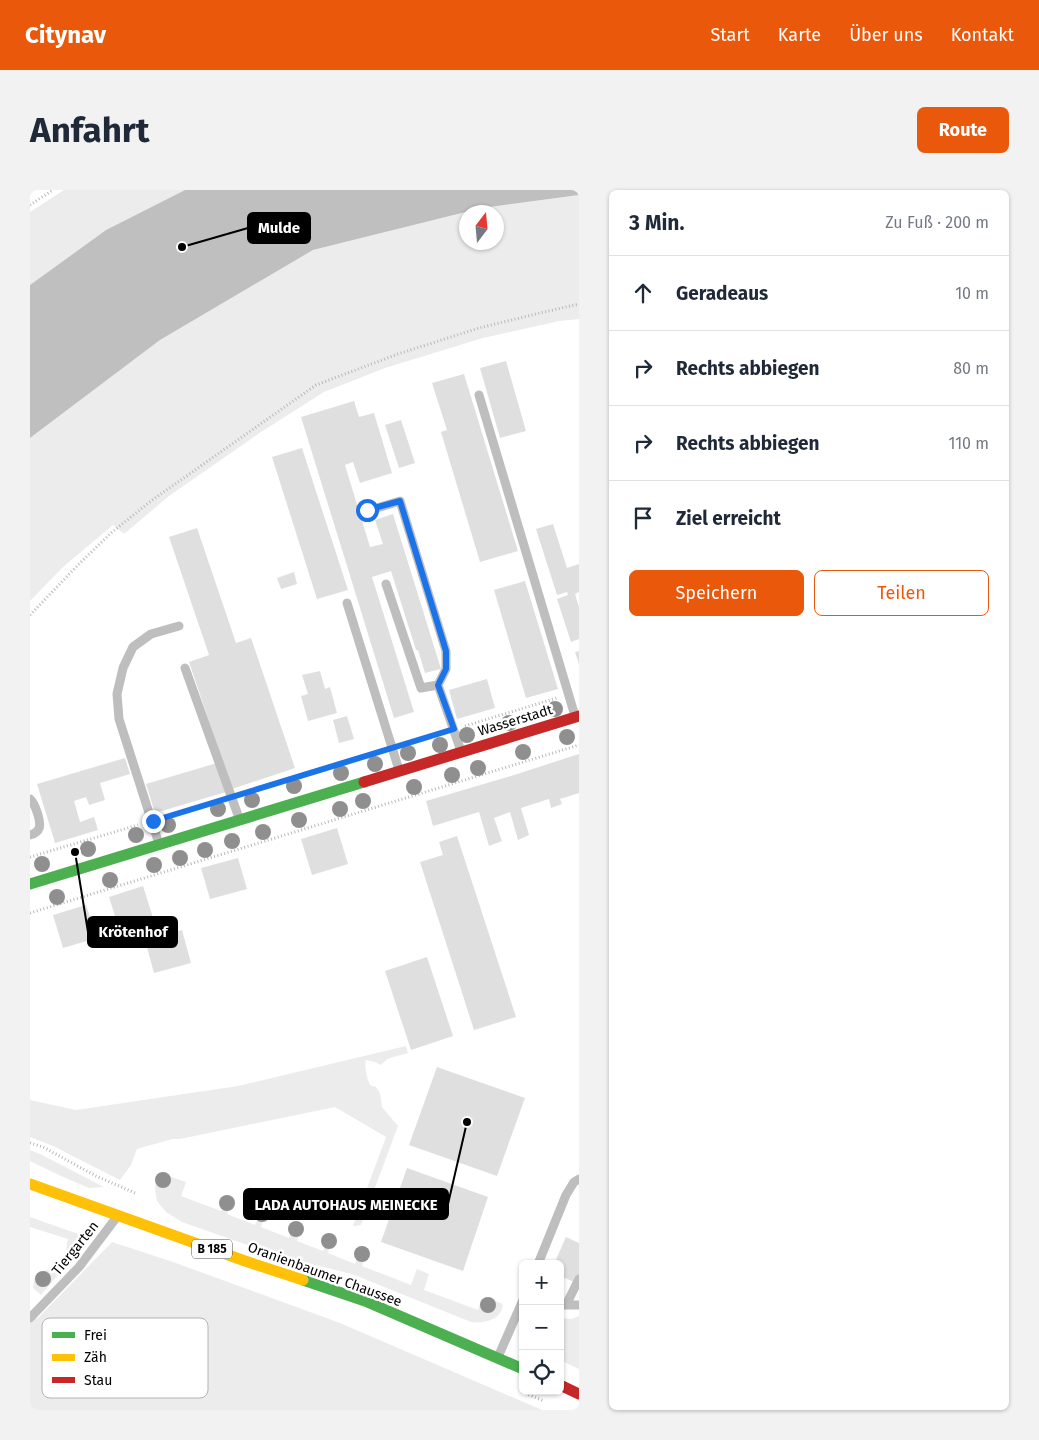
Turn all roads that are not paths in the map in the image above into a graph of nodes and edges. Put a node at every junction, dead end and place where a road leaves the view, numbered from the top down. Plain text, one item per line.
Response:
1 (479, 395) dead end
2 (367, 510) dead end
3 (386, 584) dead end
4 (347, 603) dead end
5 (179, 626) dead end
6 (185, 668) dead end
7 (438, 685) junction
8 (577, 717) edge
9 (461, 753) junction
10 (399, 771) junction
11 (30, 799) edge
12 (240, 819) junction
13 (30, 835) edge
14 (159, 844) junction
15 (30, 884) edge
16 (579, 1179) edge
17 (30, 1184) edge
18 (118, 1216) junction
19 (540, 1260) edge
20 (579, 1279) edge
21 (564, 1303) edge
22 (521, 1305) edge
23 (564, 1305) edge
24 (579, 1306) edge
25 (30, 1318) edge
26 (498, 1358) junction
27 (519, 1366) edge
28 (564, 1387) edge
29 (579, 1394) edge

1 - 8 lane
2 - 7 lane
3 - 7 lane
4 - 10 lane
5 - 14 lane
6 - 12 lane
7 - 9 lane
8 - 9 main road, Wasserstadt
9 - 10 main road, Wasserstadt
10 - 12 main road, Wasserstadt
11 - 13 lane
12 - 14 main road, Wasserstadt
14 - 15 main road, Wasserstadt
16 - 19 lane
17 - 18 main road, Oranienbaumer Chaussee / B 185
18 - 25 lane, Tiergarten
18 - 26 main road, Oranienbaumer Chaussee / B 185
20 - 21 lane
22 - 26 lane
23 - 24 lane
26 - 27 main road, Oranienbaumer Chaussee / B 185
28 - 29 main road

